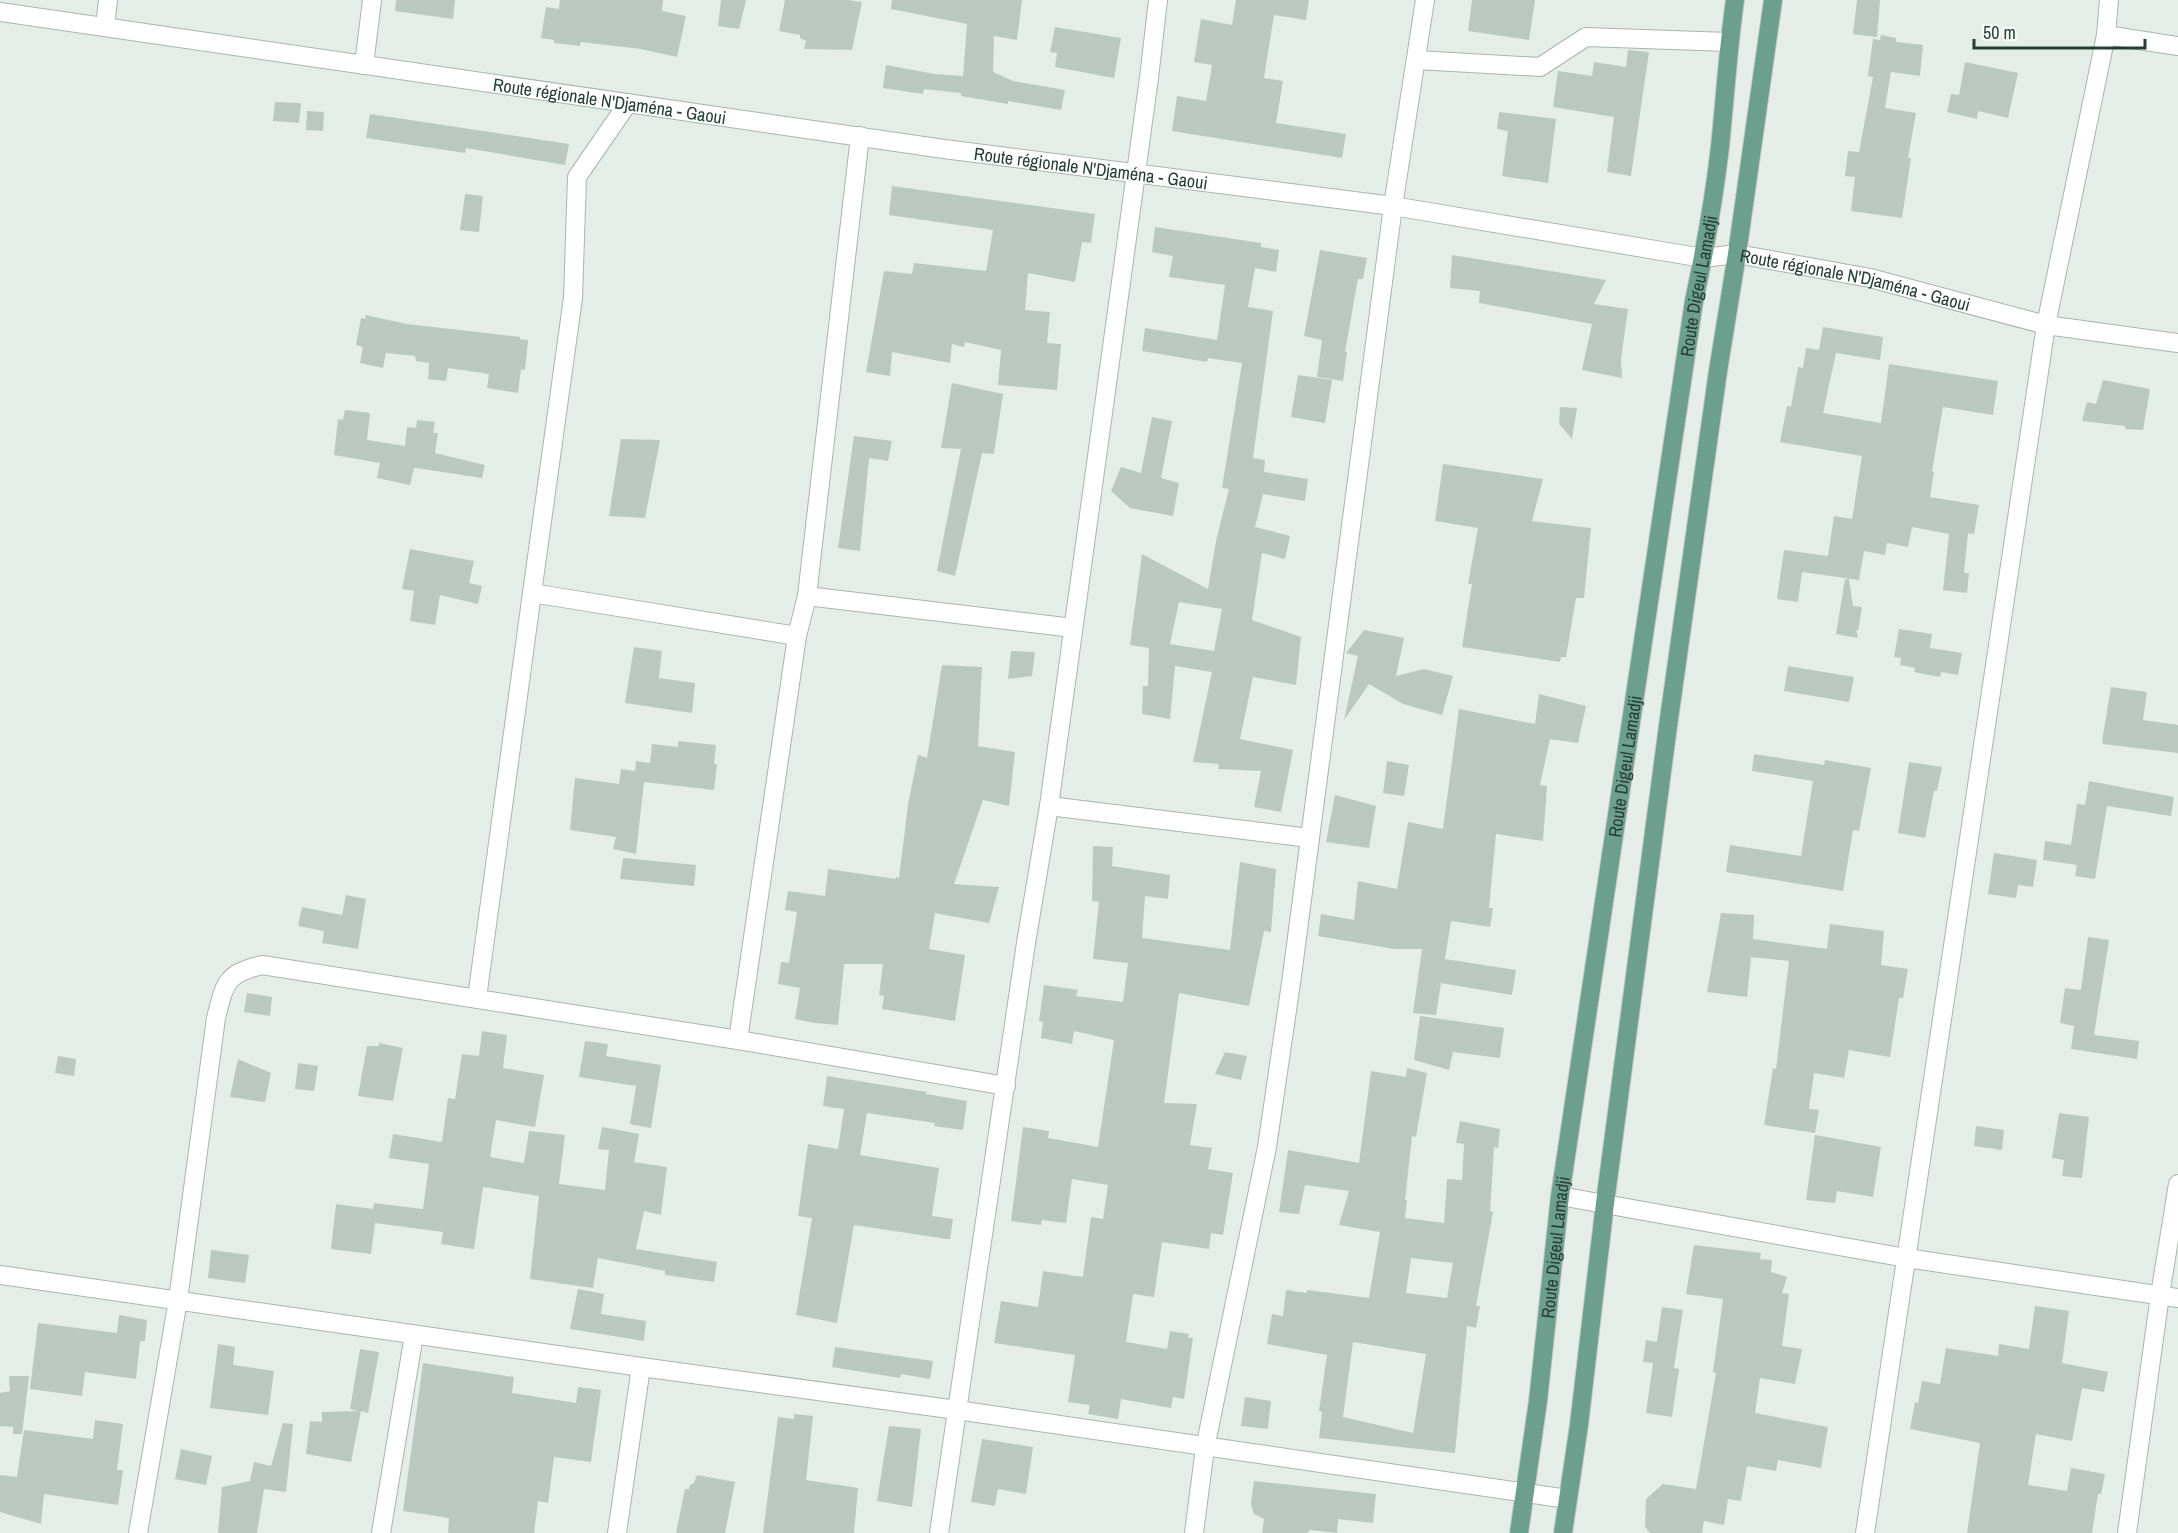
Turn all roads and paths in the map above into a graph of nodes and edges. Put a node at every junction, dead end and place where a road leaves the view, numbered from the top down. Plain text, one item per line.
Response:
1 (108, 0) edge
2 (372, 0) edge
3 (1158, 0) edge
4 (1425, 0) edge
5 (1735, 0) edge
6 (1773, 0) edge
7 (2109, 0) edge
8 (0, 12) edge
9 (105, 27) junction
10 (2106, 35) junction
11 (1729, 42) junction
12 (2178, 46) edge
13 (1417, 60) junction
14 (364, 65) junction
15 (628, 103) junction
16 (860, 136) junction
17 (1135, 174) junction
18 (1393, 206) junction
19 (1737, 254) junction
20 (1703, 258) junction
21 (2046, 325) junction
22 (2178, 343) edge
23 (532, 593) junction
24 (807, 596) junction
25 (1073, 628) junction
26 (797, 636) junction
27 (1049, 806) junction
28 (1310, 838) junction
29 (477, 999) junction
30 (738, 1040) junction
31 (1006, 1086) junction
32 (2178, 1184) edge
33 (1560, 1196) junction
34 (1605, 1203) junction
35 (1905, 1258) junction
36 (0, 1275) edge
37 (2169, 1297) edge
38 (178, 1300) junction
39 (414, 1335) junction
40 (640, 1367) junction
41 (957, 1410) junction
42 (1205, 1448) junction
43 (1525, 1494) junction
44 (1568, 1499) junction
45 (138, 1533) edge
46 (381, 1533) edge
47 (617, 1533) edge
48 (939, 1533) edge
49 (1194, 1533) edge
50 (1519, 1533) edge
51 (1563, 1533) edge
52 (1865, 1533) edge
53 (2127, 1533) edge

1 - 9 street
2 - 14 street
3 - 17 street
4 - 13 street
5 - 11 main road, Route Digeul Lamadji
6 - 19 main road, Route Digeul Lamadji
7 - 10 street
8 - 9 street, Route régionale N'Djaména - Gaoui
9 - 14 street, Route régionale N'Djaména - Gaoui
10 - 12 street
10 - 21 street
11 - 13 street
11 - 20 main road, Route Digeul Lamadji
13 - 18 street
14 - 15 street, Route régionale N'Djaména - Gaoui
15 - 16 street, Route régionale N'Djaména - Gaoui
15 - 23 street
16 - 17 street, Route régionale N'Djaména - Gaoui
16 - 24 street
17 - 18 street, Route régionale N'Djaména - Gaoui
17 - 25 street
18 - 20 street, Route régionale N'Djaména - Gaoui
18 - 28 street
19 - 20 street, Route régionale N'Djaména - Gaoui
19 - 21 street, Route régionale N'Djaména - Gaoui
19 - 34 main road, Route Digeul Lamadji
20 - 33 main road, Route Digeul Lamadji
21 - 22 street, Route régionale N'Djaména - Gaoui
21 - 35 street
23 - 26 street
23 - 29 street
24 - 25 street
24 - 26 street
25 - 27 street
26 - 30 street
27 - 28 street
27 - 31 street
28 - 42 street
29 - 30 street
29 - 38 street
30 - 31 street
31 - 41 street
32 - 37 street
33 - 34 street
33 - 43 main road, Route Digeul Lamadji
34 - 35 street
34 - 44 main road, Route Digeul Lamadji
35 - 37 street
35 - 52 street
36 - 38 street
37 - 53 street
38 - 39 street
38 - 45 street
39 - 40 street
39 - 46 street
40 - 41 street
40 - 47 street
41 - 42 street
41 - 48 street
42 - 43 street
42 - 49 street
43 - 44 street
43 - 50 main road, Route Digeul Lamadji
44 - 51 main road, Route Digeul Lamadji

